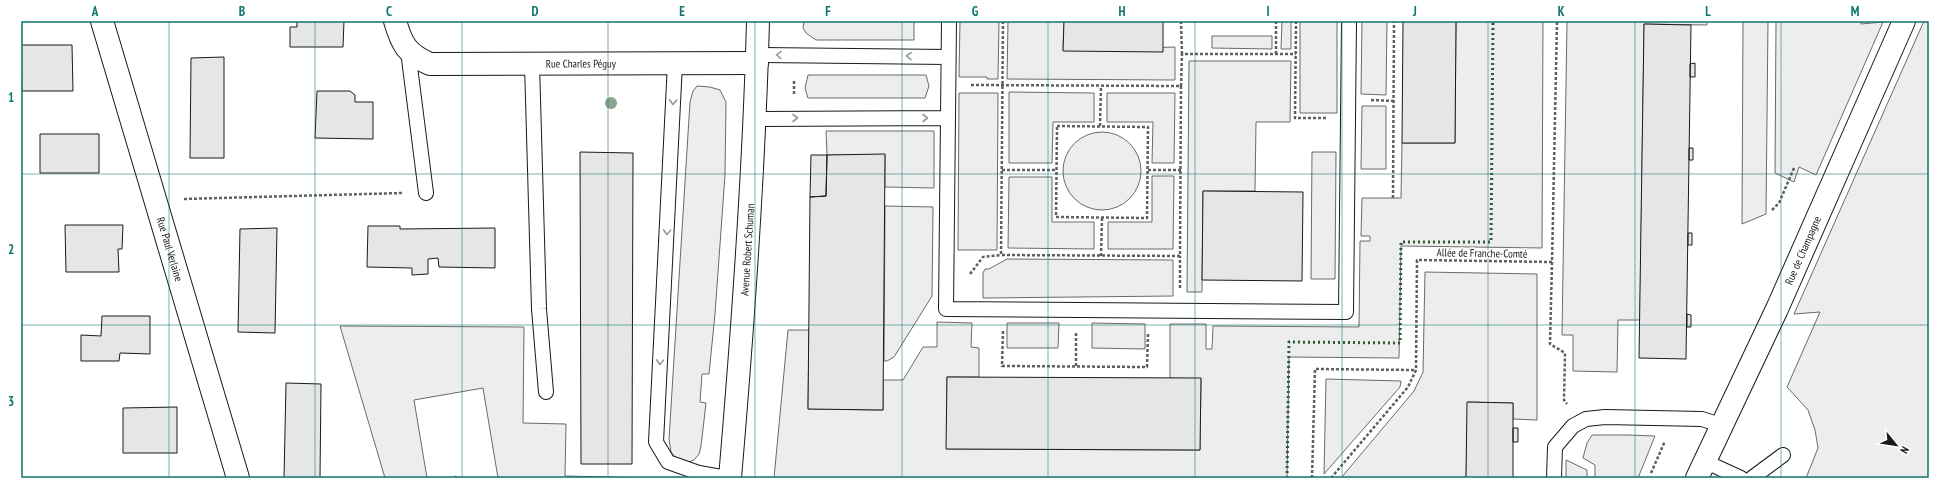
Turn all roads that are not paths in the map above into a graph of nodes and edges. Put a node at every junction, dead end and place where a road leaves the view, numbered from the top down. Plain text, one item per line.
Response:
1 (102, 21) edge
2 (395, 21) edge
3 (758, 21) edge
4 (949, 21) edge
5 (1349, 21) edge
6 (1904, 21) edge
7 (408, 51) junction
8 (948, 57) junction
9 (757, 59) junction
10 (675, 63) junction
11 (532, 64) junction
12 (948, 118) junction
13 (756, 119) junction
14 (426, 193) dead end
15 (546, 392) dead end
16 (1723, 426) junction
17 (1783, 455) dead end
18 (1702, 470) edge
19 (238, 478) edge
20 (728, 478) edge
21 (1554, 478) edge
22 (1741, 478) edge
23 (1752, 478) edge

1 - 19 street, Rue Paul Verlaine
2 - 7 street
3 - 9 street, Avenue Robert Schuman
4 - 8 lane
5 - 12 lane
6 - 16 street, Rue de Champagne
7 - 11 street, Rue Charles Péguy
7 - 14 lane
8 -> 9 lane
8 - 12 lane
9 - 10 street, Rue Charles Péguy
9 - 13 street, Avenue Robert Schuman
10 - 11 street, Rue Charles Péguy
10 -> 20 lane
11 - 15 lane
13 -> 12 lane
13 - 20 street, Avenue Robert Schuman
16 - 18 street, Rue de Champagne
16 - 21 lane
17 - 23 lane
18 - 22 lane

